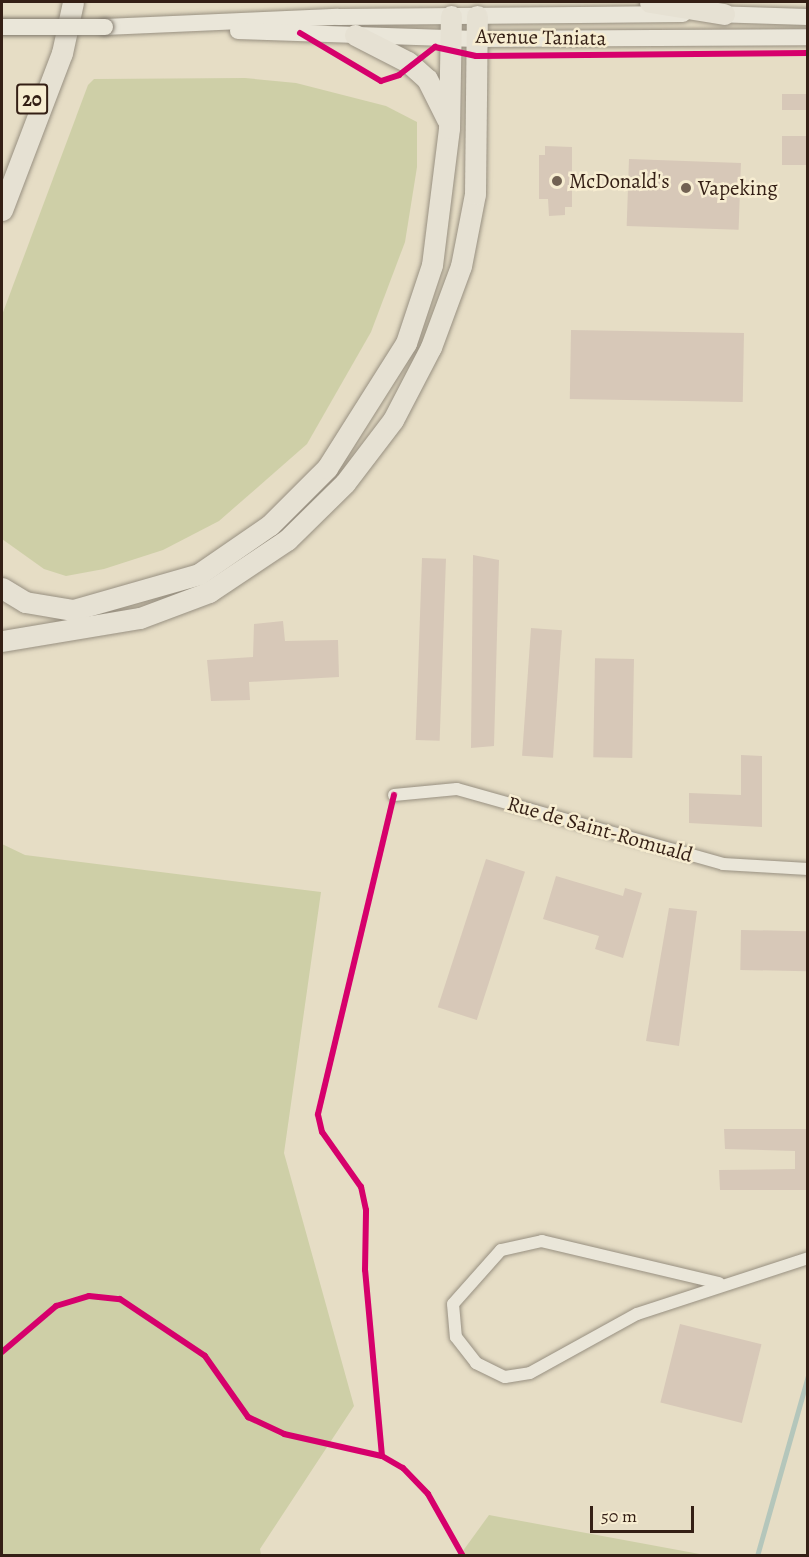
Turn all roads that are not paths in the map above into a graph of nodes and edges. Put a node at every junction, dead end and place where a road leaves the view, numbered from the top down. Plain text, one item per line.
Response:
1 (73, 2) edge
2 (650, 2) edge
3 (724, 14) junction
4 (451, 16) junction
5 (477, 16) junction
6 (807, 17) edge
7 (2, 27) edge
8 (105, 27) junction
9 (355, 35) junction
10 (807, 37) edge
11 (451, 38) junction
12 (476, 39) junction
13 (449, 128) junction
14 (2, 172) edge
15 (2, 210) edge
16 (2, 588) edge
17 (2, 641) edge
18 (394, 795) dead end
19 (807, 869) edge
20 (807, 1258) edge
21 (719, 1283) junction

1 - 14 highway, 20
1 - 15 highway
2 - 3 highway
3 - 5 main road, Avenue Taniata
3 - 6 main road, Avenue Taniata
4 - 5 main road, Avenue Taniata
4 - 8 main road, Avenue Taniata
4 - 11 highway
5 - 12 highway
7 - 8 main road, Avenue Taniata, bridge
8 - 9 main road, Avenue Taniata
9 - 11 main road, Avenue Taniata
9 - 13 highway
10 - 12 main road, Avenue Taniata
11 - 12 main road, Avenue Taniata
11 - 13 highway
12 - 17 highway
13 - 16 highway
18 - 19 street, Rue de Saint-Romuald
20 - 21 street
21 - 21 street

